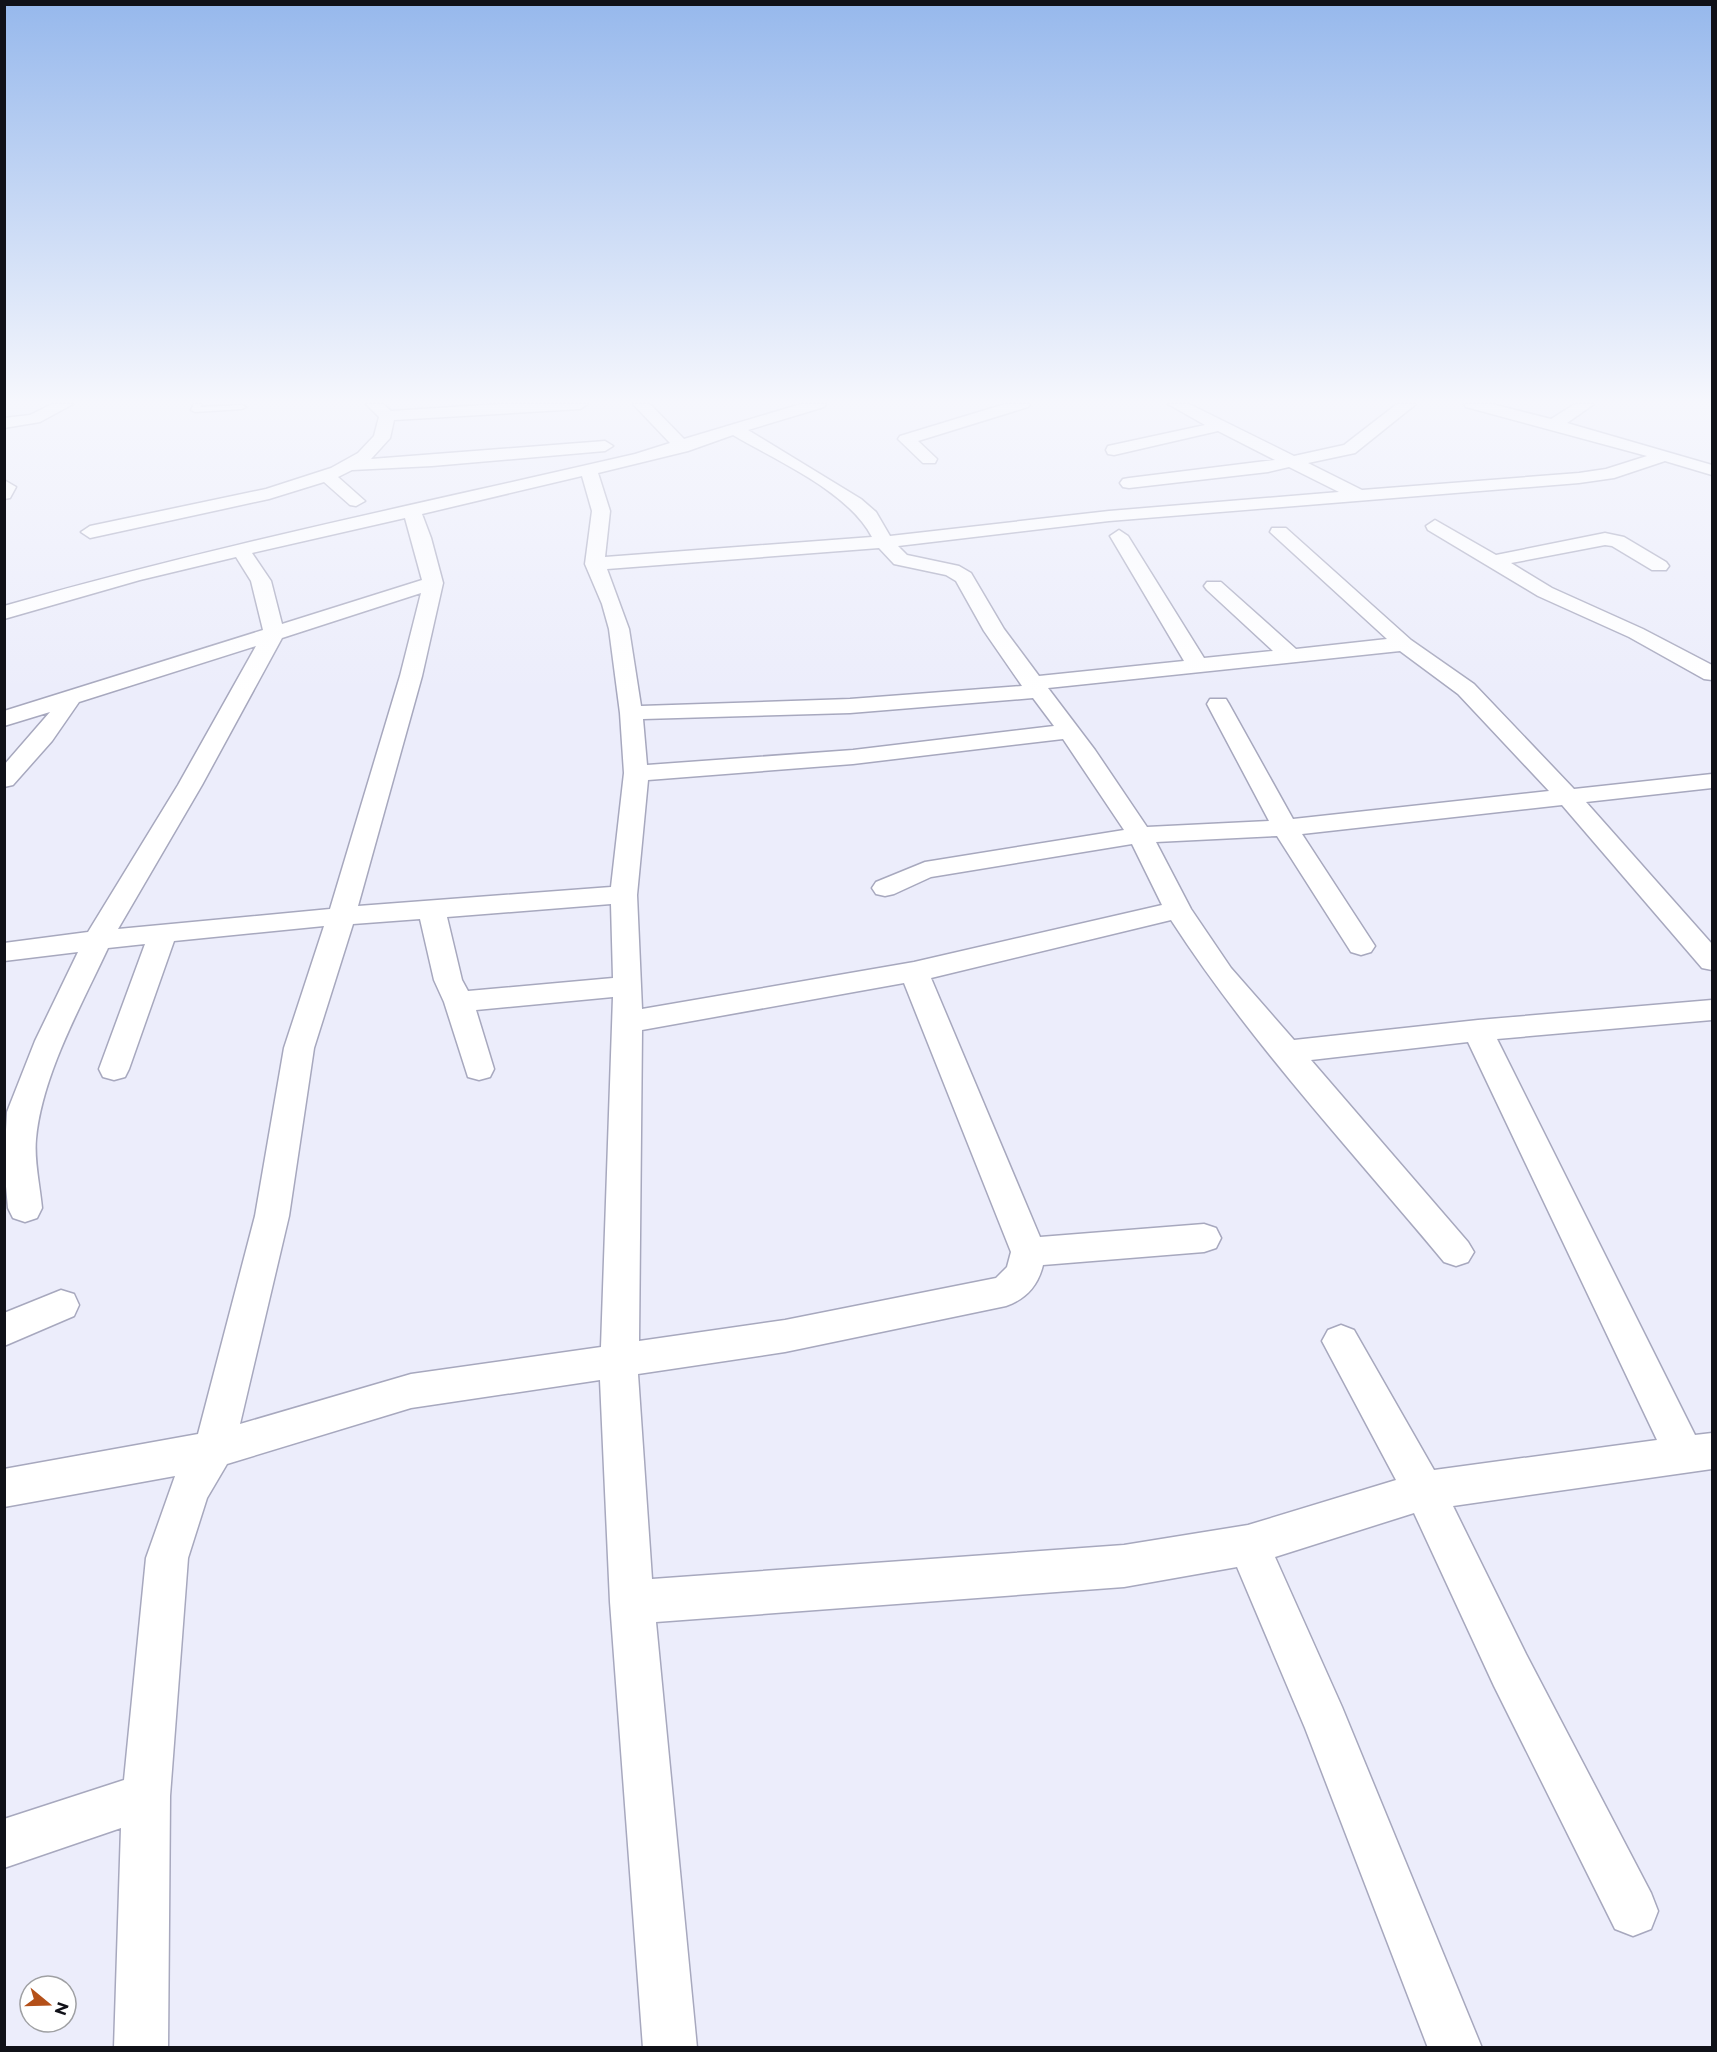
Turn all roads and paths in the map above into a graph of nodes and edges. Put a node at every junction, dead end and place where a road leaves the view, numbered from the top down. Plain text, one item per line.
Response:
1 (239, 500) edge
2 (447, 500) edge
3 (599, 500) edge
4 (850, 500) edge
5 (1311, 500) edge
6 (411, 510) junction
7 (1435, 526) dead end
8 (90, 532) dead end
9 (1279, 532) dead end
10 (1119, 536) dead end
11 (884, 542) junction
12 (240, 549) junction
13 (1493, 561) junction
14 (596, 564) junction
15 (1659, 566) dead end
16 (433, 583) junction
17 (1214, 586) dead end
18 (4, 613) edge
19 (274, 633) junction
20 (1404, 644) junction
21 (1291, 656) junction
22 (1198, 666) junction
23 (1713, 674) edge
24 (1034, 687) junction
25 (71, 698) junction
26 (1218, 704) dead end
27 (631, 713) junction
28 (4, 719) edge
29 (1069, 731) junction
30 (636, 773) junction
31 (4, 780) edge
32 (1712, 781) edge
33 (1569, 798) junction
34 (1285, 828) junction
35 (1140, 835) junction
36 (885, 888) dead end
37 (624, 895) junction
38 (431, 909) junction
39 (1178, 910) junction
40 (342, 915) junction
41 (163, 932) junction
42 (98, 939) junction
43 (1361, 946) dead end
44 (4, 952) edge
45 (1713, 961) edge
46 (914, 972) junction
47 (628, 986) junction
48 (459, 1002) junction
49 (1713, 1010) edge
50 (627, 1022) junction
51 (1478, 1030) junction
52 (1284, 1052) junction
53 (114, 1069) dead end
54 (479, 1069) dead end
55 (25, 1208) dead end
56 (1204, 1238) dead end
57 (1029, 1252) junction
58 (1456, 1252) dead end
59 (61, 1305) dead end
60 (4, 1329) edge
61 (1341, 1341) dead end
62 (619, 1359) junction
63 (214, 1450) junction
64 (1698, 1453) edge
65 (4, 1488) edge
66 (1424, 1491) junction
67 (1248, 1545) junction
68 (632, 1602) junction
69 (146, 1796) junction
70 (4, 1844) edge
71 (1633, 1911) dead end
72 (141, 2048) edge
73 (670, 2048) edge
74 (1455, 2048) edge

1 - 8 street
2 - 6 street
3 - 14 street
4 - 11 street
5 - 11 street
6 - 12 street
6 - 16 street
7 - 13 street
9 - 20 street
10 - 22 street
11 - 14 street
11 - 24 street
12 - 18 street
12 - 19 street
13 - 15 street
13 - 23 street
14 - 27 street
16 - 19 street
16 - 40 street
17 - 21 street
19 - 25 street
19 - 42 street
20 - 21 street
20 - 33 street
21 - 22 street
22 - 24 street
24 - 27 street
24 - 29 street
25 - 28 street
25 - 31 street
26 - 34 street
27 - 30 street
29 - 30 street
29 - 35 street
30 - 37 street
32 - 33 street
33 - 34 street
33 - 45 street
34 - 35 street
34 - 43 street
35 - 36 street
35 - 39 street
37 - 38 street
37 - 47 street
38 - 40 street
38 - 48 street
39 - 46 street
39 - 52 street
40 - 41 street
40 - 63 street
41 - 42 street
41 - 53 street
42 - 44 street
42 - 55 street
46 - 50 street
46 - 57 street
47 - 48 street
47 - 50 street
48 - 54 street
49 - 51 street
50 - 62 street
51 - 52 street
51 - 64 street
52 - 58 street
56 - 57 street
57 - 62 street
59 - 60 street
61 - 66 street
62 - 63 street
62 - 68 street
63 - 65 street
63 - 69 street
64 - 66 street
66 - 67 street
66 - 71 street
67 - 68 street
67 - 74 street
68 - 73 street
69 - 70 street
69 - 72 street

